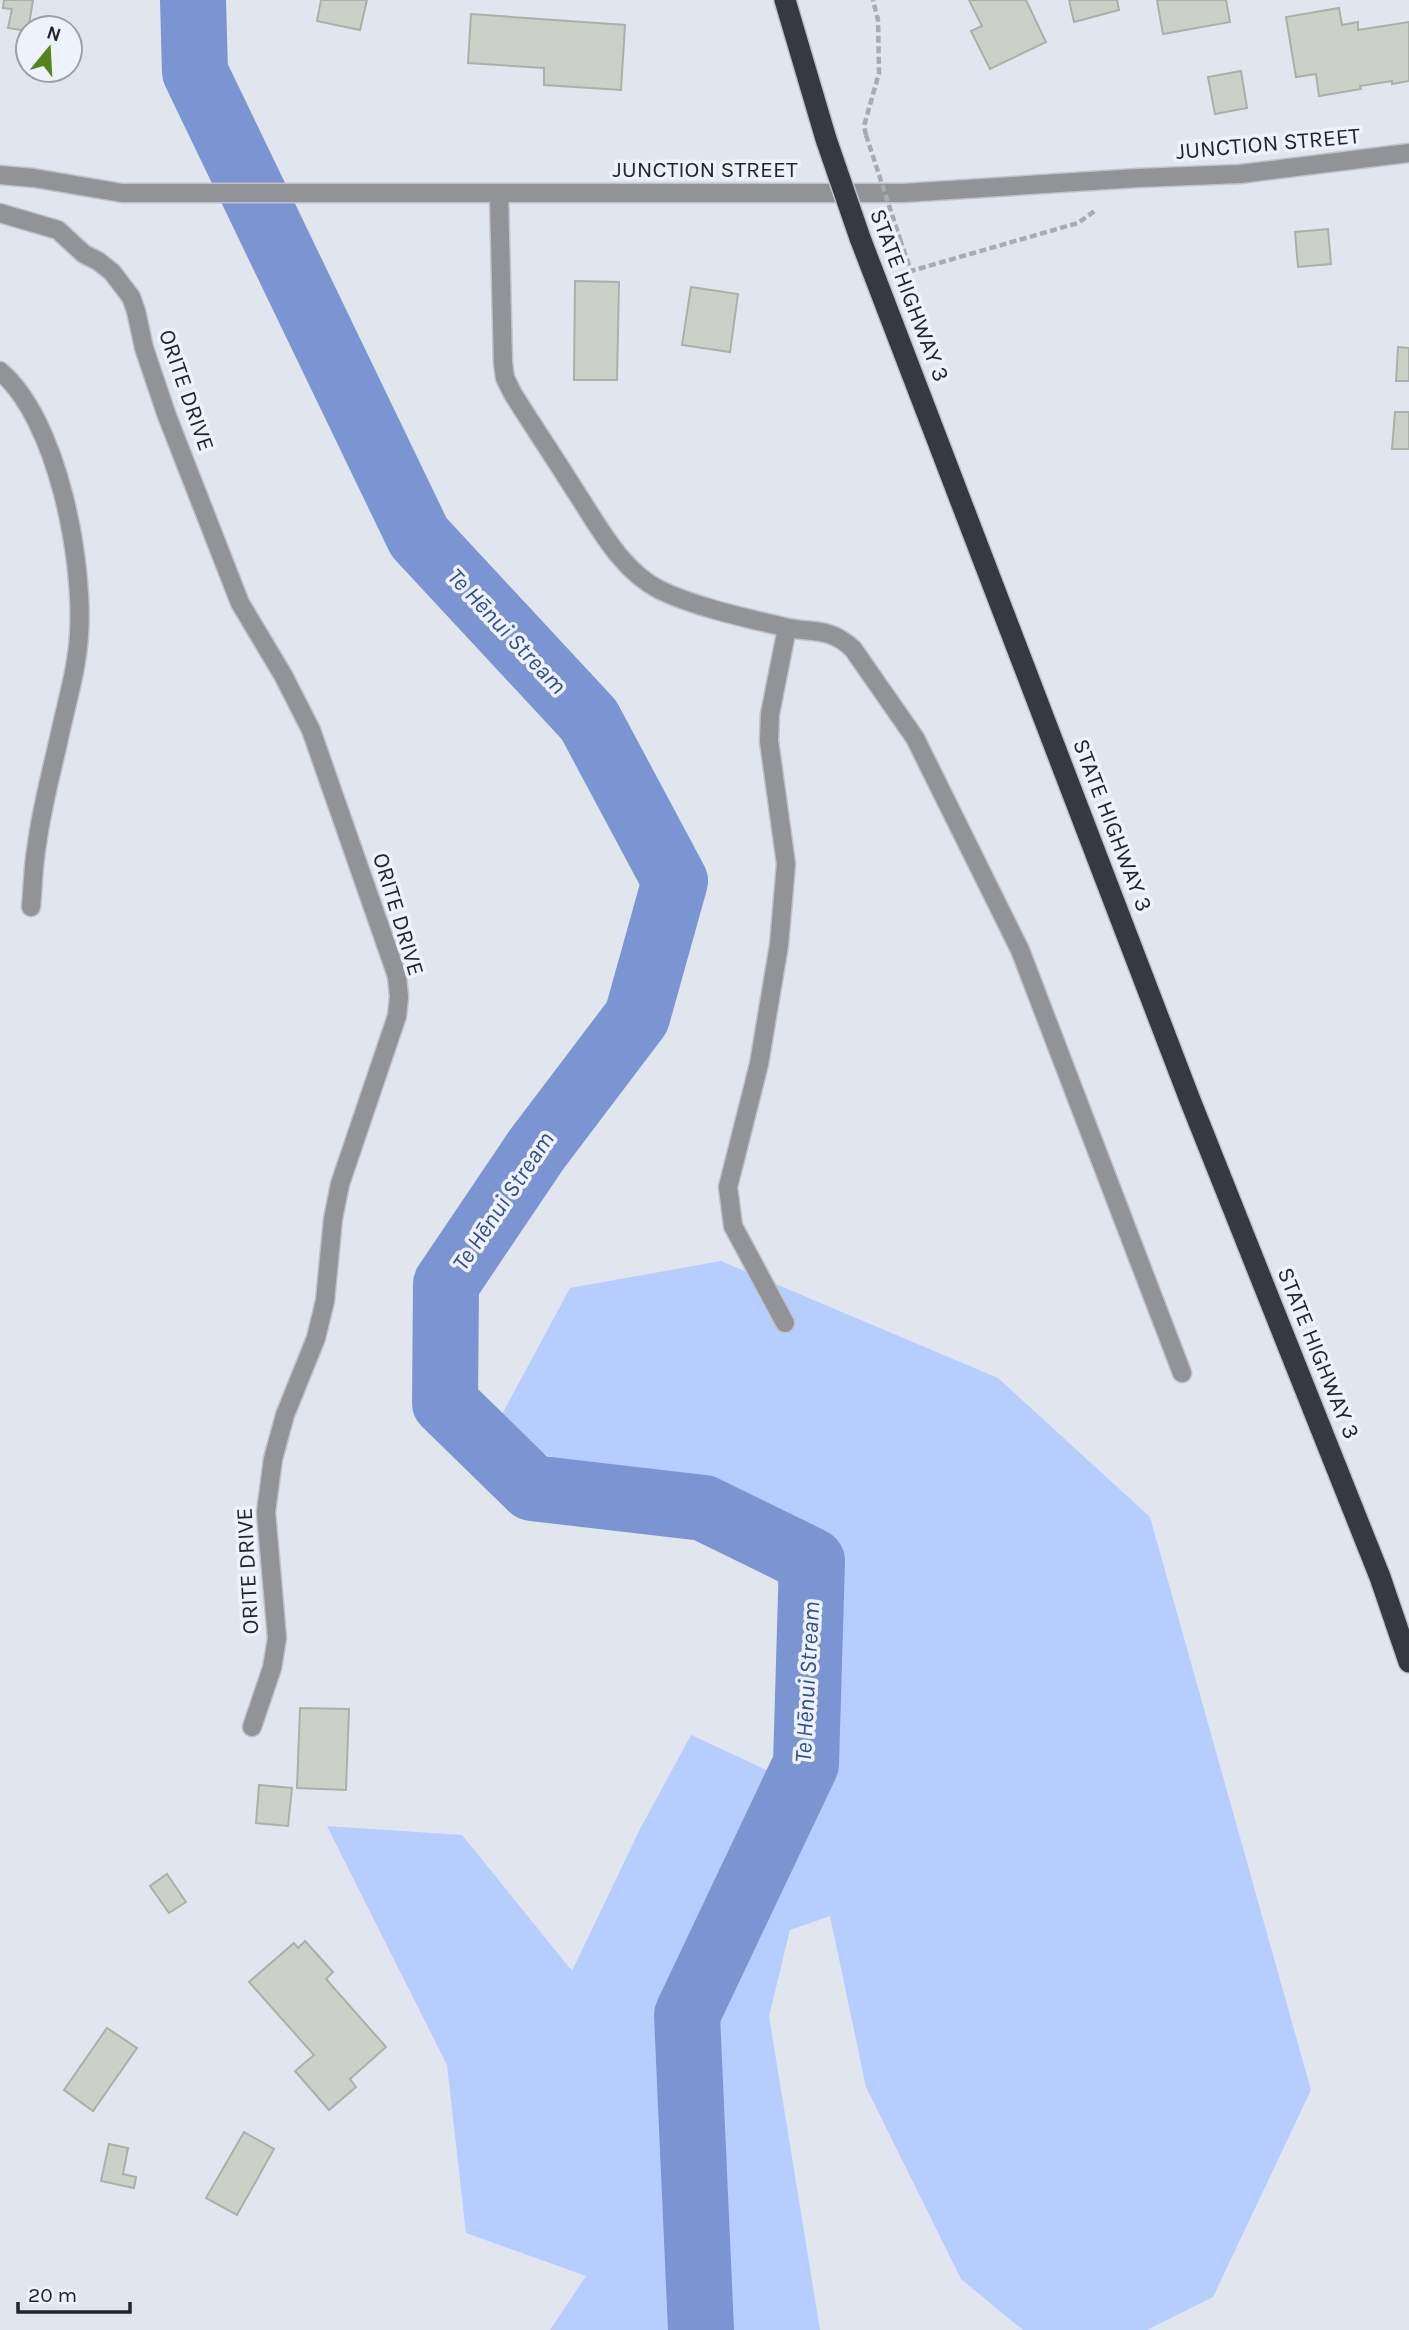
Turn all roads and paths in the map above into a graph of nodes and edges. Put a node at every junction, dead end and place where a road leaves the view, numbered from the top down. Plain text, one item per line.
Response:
1 (785, 0) edge
2 (873, 0) edge
3 (1409, 153) edge
4 (0, 175) edge
5 (499, 195) junction
6 (1098, 208) dead end
7 (0, 213) edge
8 (0, 371) edge
9 (787, 628) junction
10 (31, 907) dead end
11 (785, 1323) dead end
12 (1182, 1373) dead end
13 (1409, 1662) edge
14 (252, 1727) dead end

1 - 13 highway, STATE HIGHWAY 3, bridge
2 - 6 path, bridge
3 - 5 street, JUNCTION STREET
4 - 5 street, JUNCTION STREET
5 - 9 street
7 - 14 street, ORITE DRIVE
8 - 10 street
9 - 11 street
9 - 12 street

